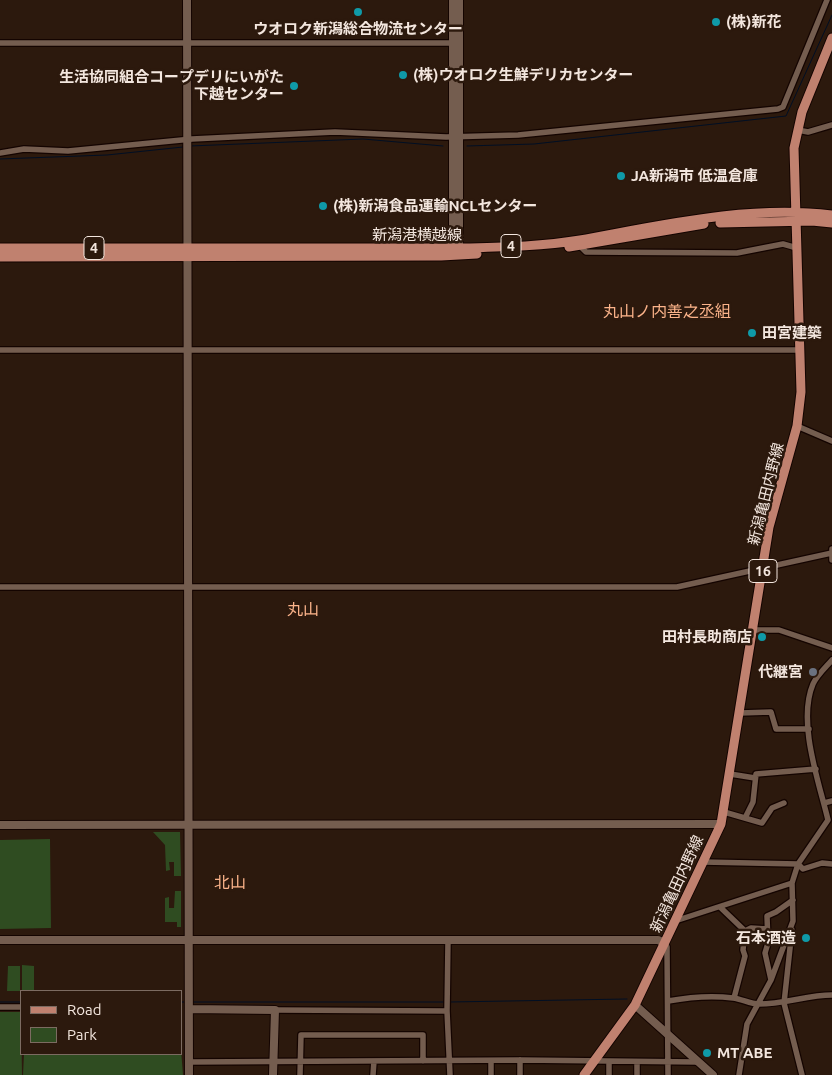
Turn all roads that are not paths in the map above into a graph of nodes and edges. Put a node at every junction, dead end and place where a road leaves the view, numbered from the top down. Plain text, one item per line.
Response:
1 (187, 0) edge
2 (453, 0) edge
3 (459, 0) edge
4 (828, 0) edge
5 (832, 38) edge
6 (0, 43) edge
7 (187, 43) junction
8 (453, 43) junction
9 (832, 125) edge
10 (798, 130) junction
11 (456, 135) junction
12 (187, 140) junction
13 (0, 153) edge
14 (832, 215) edge
15 (795, 217) junction
16 (832, 223) edge
17 (580, 246) junction
18 (0, 248) edge
19 (797, 248) junction
20 (455, 251) junction
21 (188, 253) junction
22 (0, 257) edge
23 (0, 350) edge
24 (188, 350) junction
25 (800, 350) junction
26 (797, 426) junction
27 (832, 441) edge
28 (832, 554) edge
29 (763, 569) junction
30 (0, 587) edge
31 (188, 587) junction
32 (753, 630) junction
33 (832, 648) edge
34 (832, 660) edge
35 (740, 713) junction
36 (809, 728) junction
37 (816, 768) junction
38 (730, 774) junction
39 (755, 778) junction
40 (832, 801) edge
41 (784, 803) dead end
42 (824, 803) junction
43 (724, 812) junction
44 (745, 818) junction
45 (190, 824) junction
46 (721, 824) junction
47 (0, 825) edge
48 (703, 862) junction
49 (798, 864) junction
50 (832, 864) edge
51 (792, 883) junction
52 (792, 900) junction
53 (720, 907) junction
54 (793, 920) junction
55 (675, 921) junction
56 (767, 929) junction
57 (745, 931) junction
58 (0, 940) edge
59 (191, 940) junction
60 (448, 940) junction
61 (665, 943) junction
62 (771, 980) junction
63 (832, 996) edge
64 (734, 998) junction
65 (668, 1001) junction
66 (784, 1003) junction
67 (756, 1004) junction
68 (636, 1005) junction
69 (20, 1006) edge
70 (0, 1007) edge
71 (187, 1007) edge
72 (275, 1010) junction
73 (447, 1011) junction
74 (669, 1034) junction
75 (520, 1060) junction
76 (274, 1061) junction
77 (374, 1061) junction
78 (423, 1061) junction
79 (450, 1061) junction
80 (491, 1061) junction
81 (595, 1061) junction
82 (189, 1062) junction
83 (300, 1062) junction
84 (609, 1062) junction
85 (697, 1062) junction
86 (637, 1063) junction
87 (668, 1063) junction
88 (189, 1075) edge
89 (273, 1075) edge
90 (300, 1075) edge
91 (373, 1075) edge
92 (450, 1075) edge
93 (491, 1075) edge
94 (520, 1075) edge
95 (584, 1075) edge
96 (609, 1075) edge
97 (637, 1075) edge
98 (668, 1075) edge
99 (713, 1075) edge
100 (739, 1075) edge
101 (802, 1075) edge

1 - 7 street
2 - 8 street
3 - 11 street
4 - 11 street
5 - 10 main road, 新潟亀田内野線 / 16
6 - 7 street
7 - 8 street
7 - 12 street
8 - 11 street
9 - 10 street
10 - 15 main road, 新潟亀田内野線 / 16
11 - 12 street
11 - 20 street
12 - 13 street
12 - 21 street
14 - 15 main road, 新潟港横越線 / 4
15 - 16 main road, 新潟港横越線 / 4
15 - 17 main road, 新潟港横越線 / 4
15 - 19 main road, 新潟亀田内野線 / 16
15 - 20 main road, 新潟港横越線 / 4
17 - 19 street
17 - 20 main road, 新潟港横越線 / 4
18 - 21 main road, 新潟港横越線 / 4
19 - 25 main road, 新潟亀田内野線 / 16
20 - 21 main road, 新潟港横越線 / 4
21 - 22 main road, 新潟港横越線 / 4
21 - 24 street
23 - 24 street
24 - 25 street
24 - 31 street
25 - 26 main road, 新潟亀田内野線 / 16
26 - 27 street
26 - 29 main road, 新潟亀田内野線 / 16
28 - 29 street
29 - 31 street
29 - 32 main road, 新潟亀田内野線 / 16
30 - 31 street
31 - 45 street
32 - 33 street
32 - 35 main road, 新潟亀田内野線 / 16
34 - 36 street
35 - 36 street
35 - 38 main road, 新潟亀田内野線 / 16
36 - 37 street
37 - 39 street
37 - 42 street
38 - 39 street
38 - 43 main road, 新潟亀田内野線 / 16
39 - 44 street
40 - 42 street
41 - 44 street
42 - 49 street
43 - 44 street
43 - 46 main road, 新潟亀田内野線 / 16
45 - 46 street
45 - 47 street
45 - 59 street
46 - 48 main road, 新潟亀田内野線 / 16
48 - 49 street
48 - 55 main road, 新潟亀田内野線 / 16
49 - 50 street
49 - 51 street
51 - 52 street
51 - 53 street
52 - 54 street
52 - 56 street
53 - 55 street
53 - 57 street
54 - 62 street
54 - 66 street
55 - 61 main road, 新潟亀田内野線 / 16
56 - 57 street
56 - 62 street
57 - 64 street
58 - 59 street
59 - 60 street
59 - 71 street
60 - 61 street
60 - 73 street
61 - 65 street
61 - 68 main road, 新潟亀田内野線 / 16
62 - 67 street
63 - 66 street
64 - 65 street
64 - 67 street
65 - 74 street
66 - 67 street
66 - 101 street
67 - 100 street
68 - 74 street
68 - 81 main road, 新潟亀田内野線 / 16
69 - 70 street
71 - 72 street
71 - 82 street
72 - 73 street
72 - 76 street
73 - 79 street
74 - 85 street
74 - 87 street
75 - 80 street
75 - 81 street
75 - 94 street
76 - 82 street
76 - 83 street
76 - 89 street
77 - 78 street
77 - 83 street
77 - 91 street
78 - 79 street
78 - 83 street
79 - 80 street
79 - 92 street
80 - 93 street
81 - 84 street
81 - 95 main road, 新潟亀田内野線 / 16
82 - 88 street
83 - 90 street
84 - 86 street
84 - 96 street
85 - 87 street
85 - 99 street
86 - 87 street
86 - 97 street
87 - 98 street

